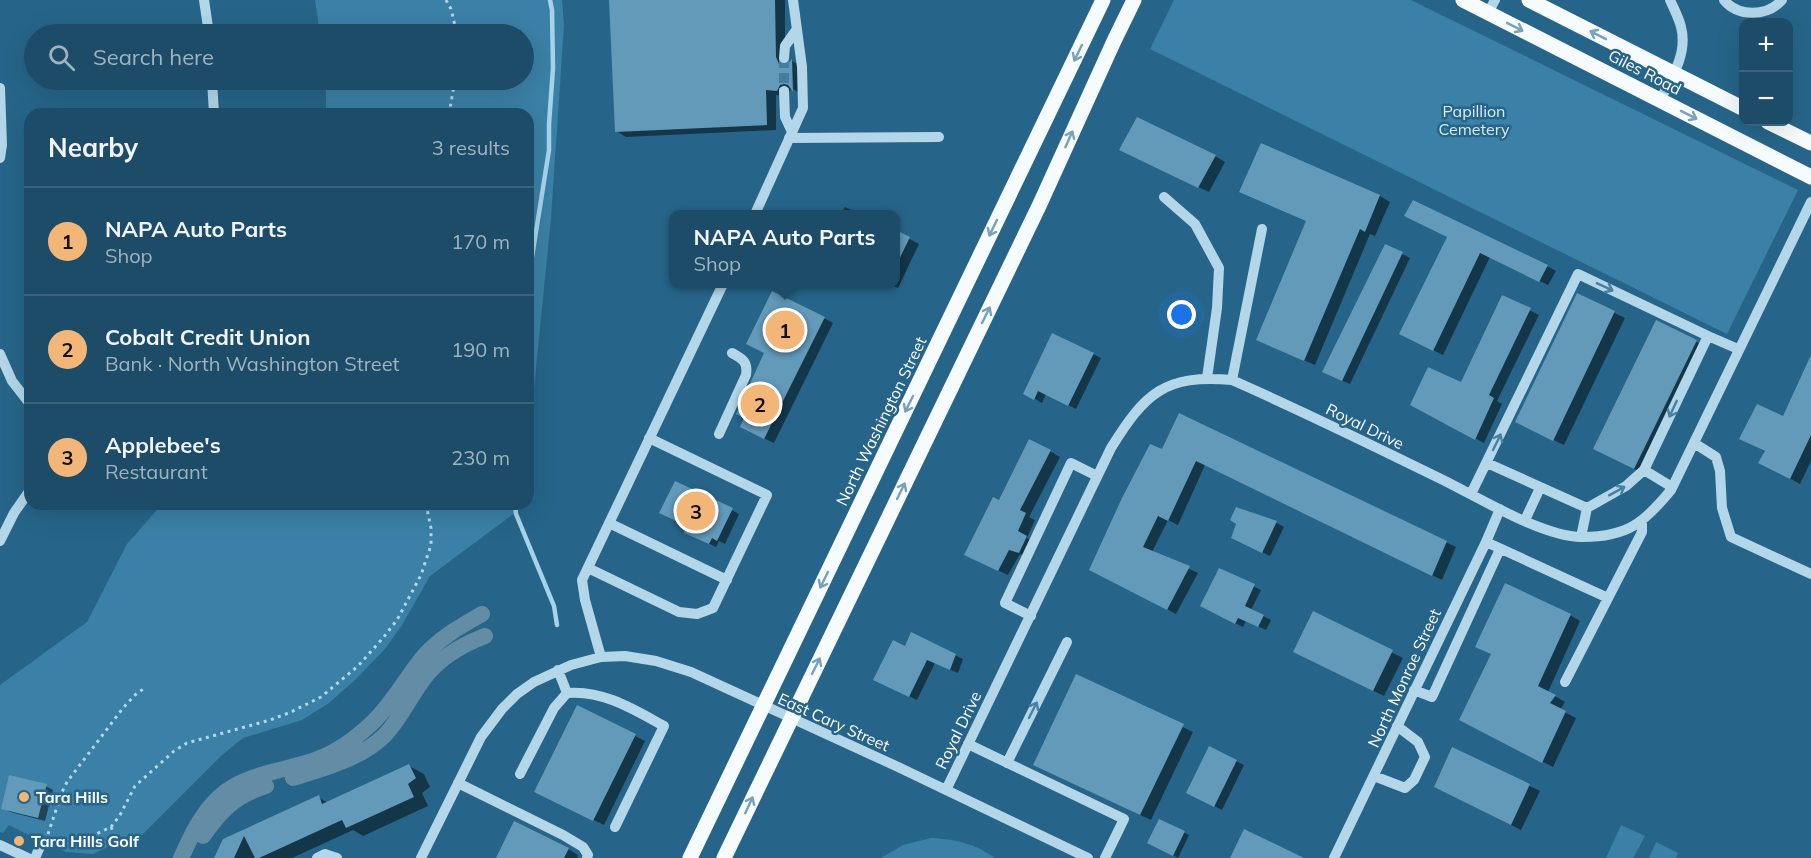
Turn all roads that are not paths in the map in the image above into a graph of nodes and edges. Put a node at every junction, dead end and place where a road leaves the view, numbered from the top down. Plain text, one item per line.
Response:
1 (204, 0) edge
2 (793, 0) edge
3 (1103, 0) edge
4 (1134, 0) edge
5 (1463, 0) edge
6 (1528, 0) edge
7 (1671, 0) edge
8 (1724, 0) edge
9 (1782, 0) edge
10 (1491, 6) edge
11 (208, 24) edge
12 (797, 29) junction
13 (784, 58) tunnel mouth
14 (1674, 74) junction
15 (0, 88) edge
16 (213, 90) edge
17 (784, 91) tunnel mouth
18 (1660, 100) junction
19 (1739, 107) edge
20 (214, 108) edge
21 (1776, 126) edge
22 (791, 135) junction
23 (939, 137) dead end
24 (1811, 143) edge
25 (0, 158) edge
26 (1811, 177) edge
27 (1164, 197) dead end
28 (1811, 202) edge
29 (757, 210) edge
30 (1262, 229) dead end
31 (721, 288) edge
32 (1708, 336) junction
33 (1738, 348) junction
34 (732, 353) dead end
35 (0, 354) edge
36 (1207, 378) junction
37 (1232, 380) junction
38 (24, 396) edge
39 (719, 434) dead end
40 (649, 438) junction
41 (1694, 443) junction
42 (1487, 463) junction
43 (1644, 470) junction
44 (1097, 476) junction
45 (1672, 487) junction
46 (1540, 488) junction
47 (1471, 494) junction
48 (24, 499) edge
49 (1587, 508) junction
50 (1500, 509) junction
51 (1525, 520) junction
52 (1642, 521) junction
53 (609, 523) junction
54 (1581, 537) junction
55 (0, 541) edge
56 (1486, 542) junction
57 (1500, 549) junction
58 (588, 568) junction
59 (1811, 574) edge
60 (727, 580) junction
61 (1608, 598) junction
62 (1031, 616) junction
63 (1067, 642) dead end
64 (601, 657) junction
65 (1430, 657) junction
66 (1447, 665) junction
67 (558, 670) junction
68 (1565, 682) dead end
69 (1414, 690) junction
70 (567, 693) junction
71 (763, 706) junction
72 (790, 719) junction
73 (1397, 726) junction
74 (968, 744) junction
75 (1006, 763) junction
76 (520, 774) dead end
77 (1374, 776) junction
78 (458, 783) junction
79 (946, 790) junction
80 (615, 827) dead end
81 (42, 842) road end
82 (0, 845) edge
83 (28, 858) edge
84 (35, 858) edge
85 (316, 858) edge
86 (337, 858) edge
87 (421, 858) edge
88 (587, 858) edge
89 (690, 858) edge
90 (724, 858) edge
91 (1088, 858) edge
92 (1105, 858) edge
93 (1334, 858) edge

1 - 11 street
2 - 12 street
3 -> 71 main road, North Washington Street
72 -> 4 main road
5 - 10 main road, Giles Road
14 -> 6 main road, Giles Road
7 - 14 street
8 - 9 street
10 -> 18 main road, Giles Road
12 - 13 street
12 - 22 street
14 - 18 street
14 - 19 main road, Giles Road
15 - 25 street
16 - 20 street
17 - 22 street
18 -> 26 main road, Giles Road
21 - 24 main road
22 - 23 street
22 - 29 street
27 - 36 street
28 - 33 street, Royal Drive
30 - 37 street
31 - 40 street
32 - 33 street
42 -> 32 street
32 -> 43 street
33 - 41 street, Royal Drive
34 - 39 street
35 - 38 street
36 - 37 street, Royal Drive
36 - 44 street, Royal Drive
37 - 47 street, Royal Drive
40 - 53 street
40 - 60 street
41 - 45 street, Royal Drive
41 - 59 street
42 - 46 street
42 - 47 street
43 - 45 street
49 -> 43 street
44 - 62 street, Royal Drive
44 - 62 street
45 - 52 street, Royal Drive
46 - 49 street
46 - 51 street
47 - 50 street, Royal Drive
48 - 55 street
49 - 54 street
50 - 51 street, Royal Drive
50 - 56 street, North Monroe Street
51 - 54 street, Royal Drive
52 - 54 street, Royal Drive
52 - 61 street
53 - 58 street
53 - 60 street
56 - 57 street
56 - 65 street, North Monroe Street
57 - 61 street
57 - 66 street
58 - 60 street
58 - 64 street
61 - 68 street
62 - 74 street, Royal Drive
75 -> 63 street
64 - 67 street, East Cary Street
64 - 71 street, East Cary Street
65 - 66 street
65 - 69 street, North Monroe Street
66 - 69 street
67 - 70 street
67 - 78 street, East Cary Street
69 - 73 street, North Monroe Street
70 - 76 street
70 - 80 street
71 - 72 street, East Cary Street
71 - 89 main road, North Washington Street
72 - 79 street, East Cary Street
90 -> 72 main road
73 - 77 street, North Monroe Street
73 - 77 street
74 - 75 street
74 - 79 street, Royal Drive
75 - 92 street
77 - 93 street, North Monroe Street
78 - 87 street, East Cary Street
78 - 88 street
79 - 91 street, East Cary Street
81 - 84 street
82 - 83 street
85 - 86 street

